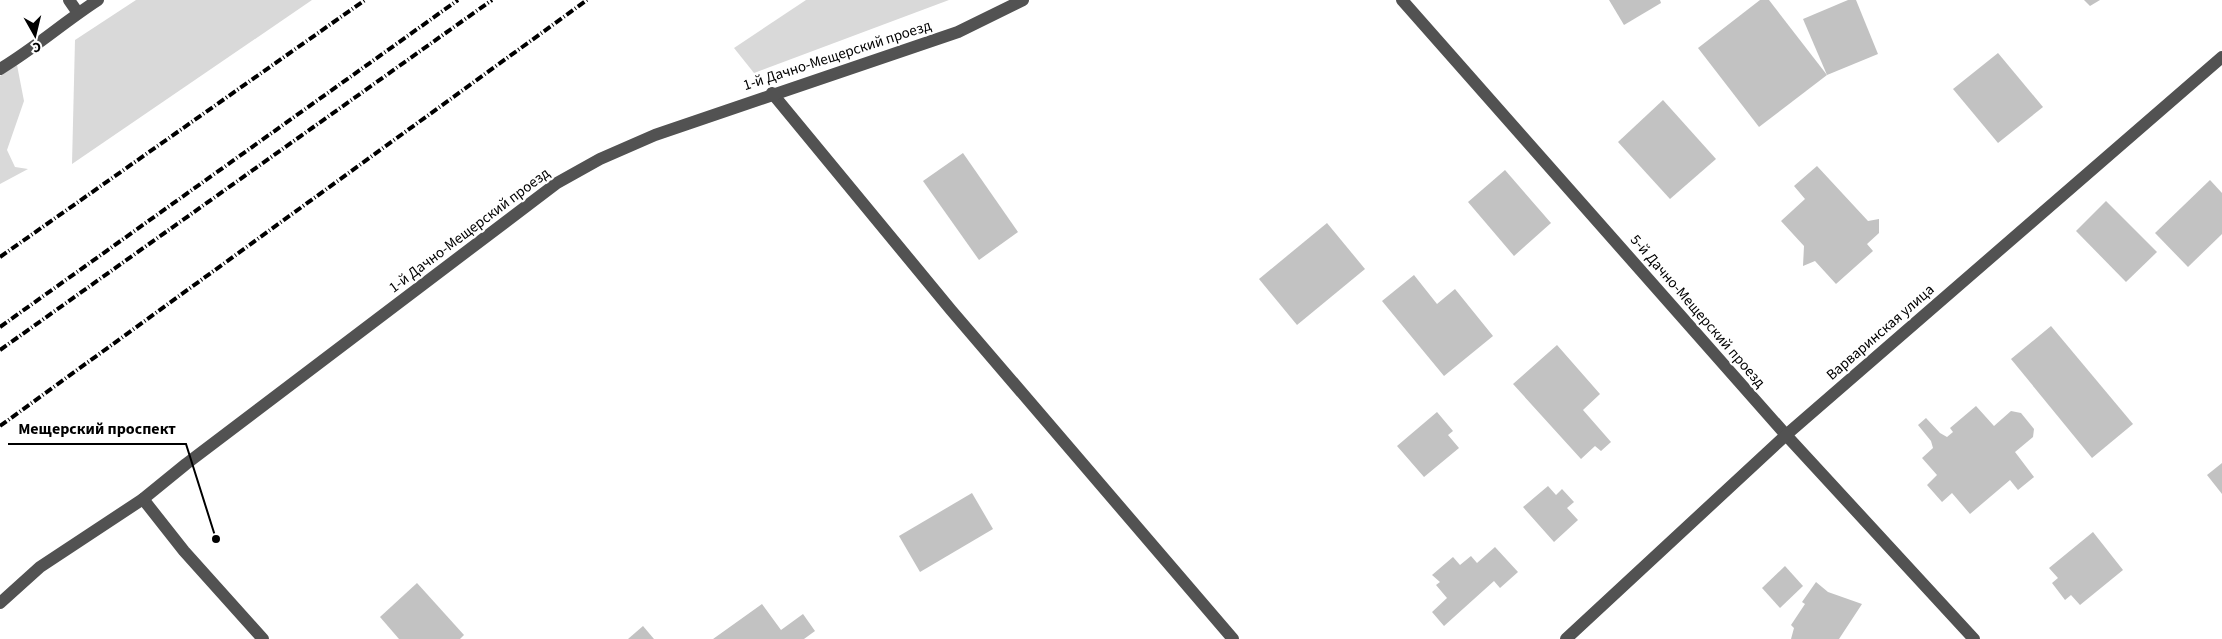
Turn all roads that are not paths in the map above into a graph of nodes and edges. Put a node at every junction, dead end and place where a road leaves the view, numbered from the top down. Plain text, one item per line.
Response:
1 (69, 0) edge
2 (98, 0) edge
3 (1023, 0) edge
4 (1402, 0) edge
5 (78, 13) junction
6 (2222, 57) edge
7 (0, 69) edge
8 (772, 94) junction
9 (1786, 435) junction
10 (143, 499) junction
11 (0, 603) edge
12 (263, 639) edge
13 (1233, 639) edge
14 (1566, 639) edge
15 (1974, 639) edge

1 - 5 street
2 - 5 street
3 - 8 street, 1-й Дачно-Мещерский проезд
4 - 9 street, 5-й Дачно-Мещерский проезд
5 - 7 street
6 - 9 street, Варваринская улица
8 - 10 street, 1-й Дачно-Мещерский проезд
8 - 13 street
9 - 14 street, Варваринская улица
9 - 15 street, 5-й Дачно-Мещерский проезд
10 - 11 street, 1-й Дачно-Мещерский проезд
10 - 12 street

